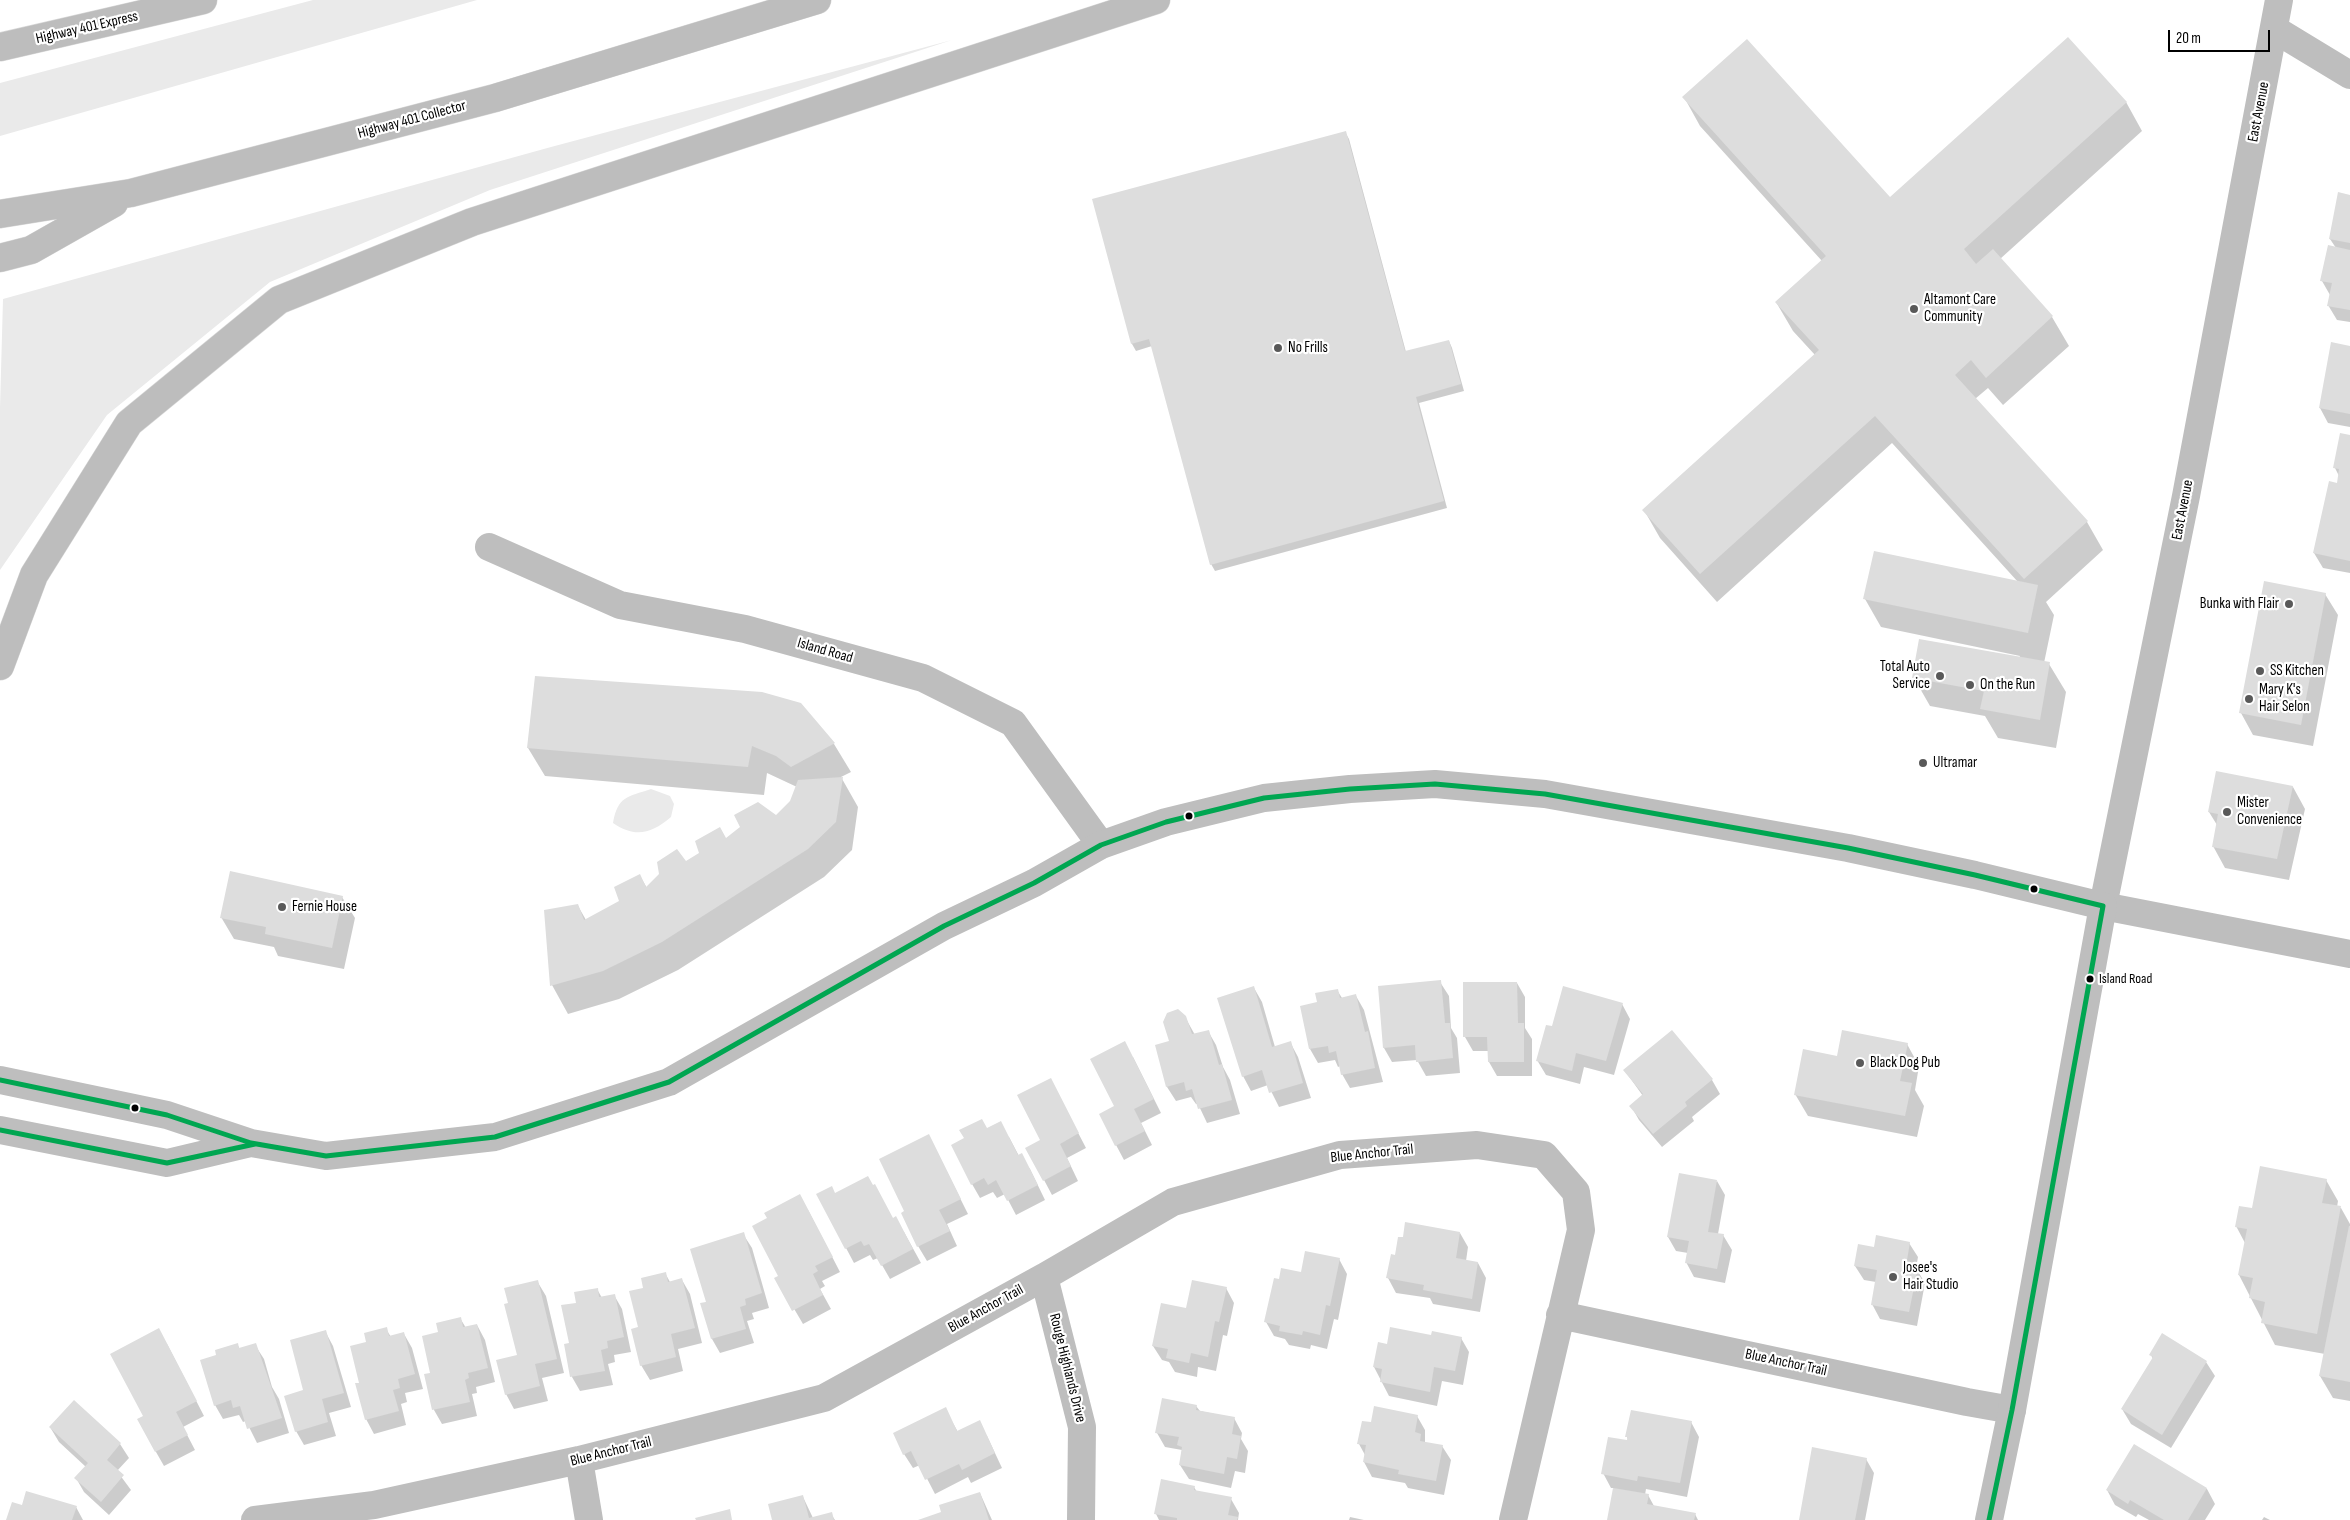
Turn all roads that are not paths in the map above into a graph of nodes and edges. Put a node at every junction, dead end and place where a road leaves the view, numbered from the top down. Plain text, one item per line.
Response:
1 (203, 0) edge
2 (817, 0) edge
3 (1156, 0) edge
4 (2279, 0) edge
5 (2274, 29) junction
6 (0, 47) edge
7 (2350, 76) edge
8 (130, 193) junction
9 (0, 214) edge
10 (0, 258) edge
11 (489, 547) dead end
12 (0, 666) edge
13 (1101, 845) junction
14 (2102, 906) junction
15 (2350, 954) edge
16 (0, 1080) edge
17 (0, 1130) edge
18 (251, 1143) junction
19 (1044, 1277) junction
20 (1560, 1315) junction
21 (2012, 1410) junction
22 (579, 1460) junction
23 (255, 1520) edge
24 (588, 1520) edge
25 (1081, 1520) edge
26 (1512, 1520) edge
27 (1989, 1520) edge

1 - 6 highway, Highway 401 Express
2 - 8 highway, Highway 401 Collector
3 - 12 highway
4 - 5 street, East Avenue
5 - 7 street
5 - 14 street, East Avenue
8 - 9 highway, Highway 401 Collector
8 - 10 highway
11 - 13 street, Island Road
13 - 14 street
13 - 18 street
14 - 15 street
14 - 21 street, East Avenue
16 - 18 street
17 - 18 street
19 - 20 street, Blue Anchor Trail
19 - 22 street, Blue Anchor Trail
19 - 25 street, Rouge Highlands Drive
20 - 21 street, Blue Anchor Trail
20 - 26 street, Blue Anchor Trail
21 - 27 street, East Avenue
22 - 23 street, Blue Anchor Trail
22 - 24 street

